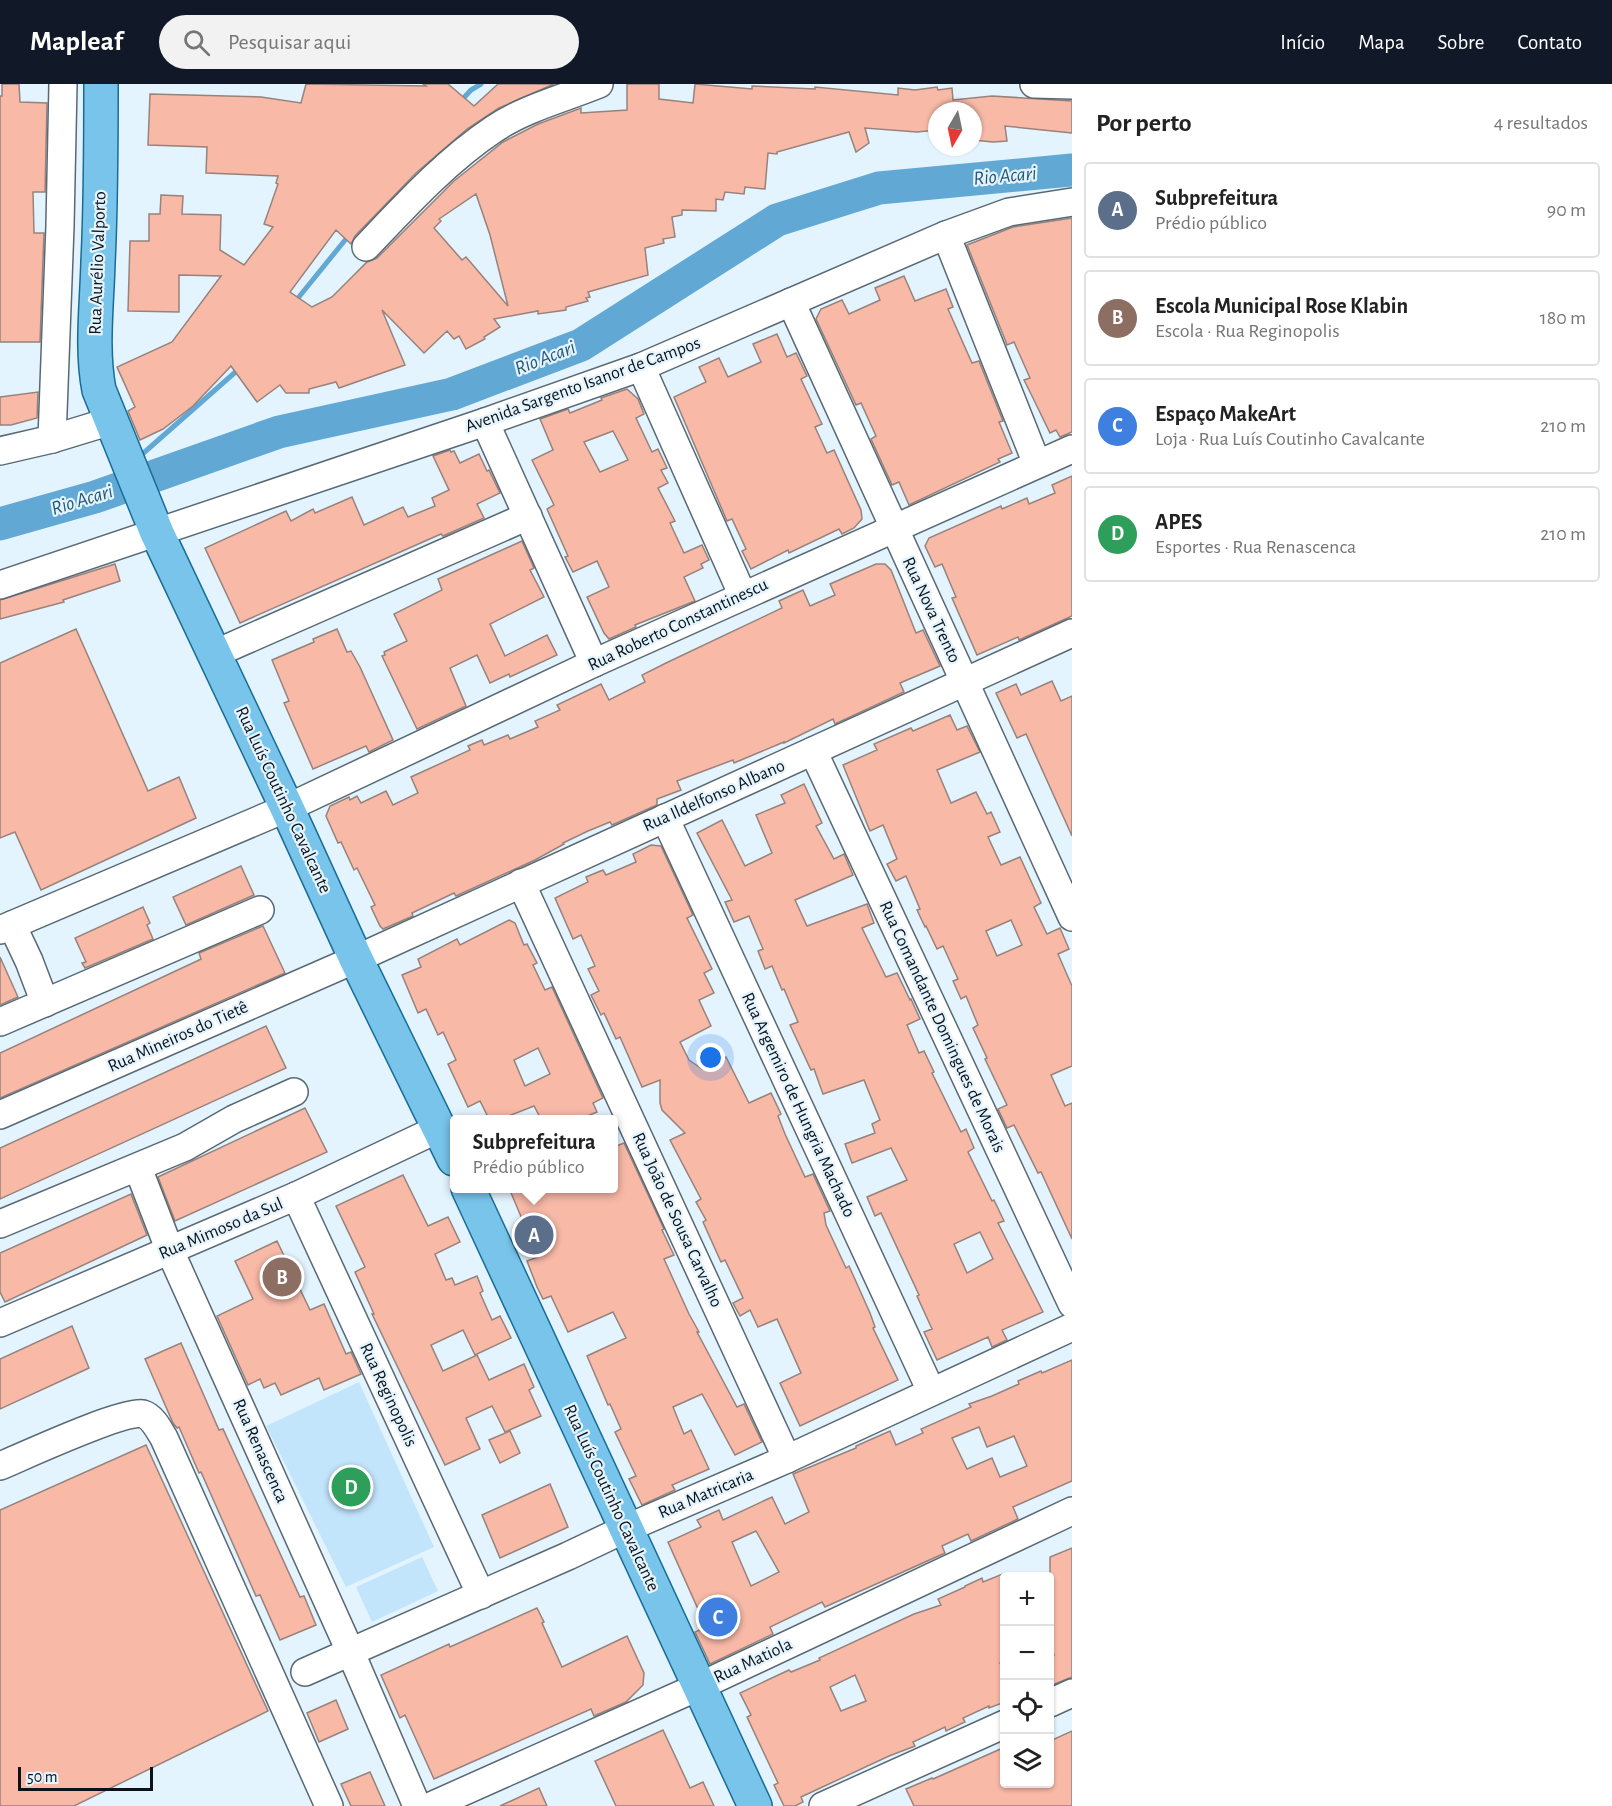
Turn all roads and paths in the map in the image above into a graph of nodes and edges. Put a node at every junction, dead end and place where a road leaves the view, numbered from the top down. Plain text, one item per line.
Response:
1 (63, 84) edge
2 (101, 84) edge
3 (599, 84) edge
4 (1034, 84) edge
5 (1072, 85) edge
6 (1072, 202) edge
7 (60, 226) junction
8 (100, 227) junction
9 (946, 235) junction
10 (366, 247) dead end
11 (791, 302) junction
12 (641, 367) junction
13 (485, 422) junction
14 (115, 429) junction
15 (52, 439) junction
16 (1072, 449) edge
17 (0, 451) edge
18 (1037, 464) junction
19 (528, 516) junction
20 (152, 522) junction
21 (893, 528) junction
22 (0, 585) edge
23 (743, 596) junction
24 (1072, 633) edge
25 (214, 654) junction
26 (594, 663) junction
27 (964, 682) junction
28 (813, 751) junction
29 (287, 808) junction
30 (665, 818) junction
31 (521, 883) junction
32 (260, 910) dead end
33 (1072, 917) edge
34 (6, 928) edge
35 (356, 959) junction
36 (45, 1003) junction
37 (0, 1023) edge
38 (294, 1092) dead end
39 (0, 1116) edge
40 (440, 1128) junction
41 (450, 1150) edge
42 (138, 1168) junction
43 (472, 1193) edge
44 (296, 1196) junction
45 (0, 1224) edge
46 (170, 1251) junction
47 (1072, 1304) edge
48 (0, 1323) edge
49 (1072, 1327) edge
50 (931, 1391) junction
51 (787, 1459) junction
52 (0, 1466) edge
53 (1072, 1511) edge
54 (625, 1529) junction
55 (481, 1595) junction
56 (350, 1651) junction
57 (305, 1672) dead end
58 (700, 1686) junction
59 (1072, 1693) edge
60 (1054, 1701) edge
61 (1000, 1726) edge
62 (441, 1804) edge
63 (329, 1806) edge
64 (417, 1806) edge
65 (755, 1806) edge
66 (823, 1806) edge

1 - 7 street
2 - 8 main road, Rua Aurélio Valporto
3 - 10 street
4 - 5 street
6 - 9 street, Avenida Sargento Isanor de Campos
7 - 8 street
7 - 15 street
8 - 14 main road, Rua Aurélio Valporto
9 - 11 street, Avenida Sargento Isanor de Campos
9 - 18 street
11 - 12 street, Avenida Sargento Isanor de Campos
11 - 21 street, Rua Nova Trento
12 - 13 street, Avenida Sargento Isanor de Campos
12 - 23 street
13 - 19 street
13 - 20 street, Avenida Sargento Isanor de Campos
14 - 15 street
14 - 20 main road, Rua Luís Coutinho Cavalcante
15 - 17 street
16 - 18 street, Rua Roberto Constantinescu
18 - 21 street, Rua Roberto Constantinescu
19 - 25 street
19 - 26 street
20 - 22 street, Avenida Sargento Isanor de Campos
20 - 25 main road, Rua Luís Coutinho Cavalcante
21 - 23 street, Rua Roberto Constantinescu
21 - 27 street, Rua Nova Trento
23 - 26 street, Rua Roberto Constantinescu
24 - 27 street, Rua Ildelfonso Albano
25 - 29 main road, Rua Luís Coutinho Cavalcante
26 - 29 street, Rua Roberto Constantinescu
27 - 28 street, Rua Ildelfonso Albano
27 - 33 street, Rua Nova Trento
28 - 30 street, Rua Ildelfonso Albano
28 - 47 street, Rua Comandante Domingues de Morais
29 - 34 street, Rua Roberto Constantinescu
29 - 35 main road, Rua Luís Coutinho Cavalcante
30 - 31 street, Rua Ildelfonso Albano
30 - 50 street, Rua Argemiro de Hungria Machado
31 - 35 street, Rua Ildelfonso Albano
31 - 51 street, Rua João de Sousa Carvalho
32 - 36 street
34 - 36 street
35 - 39 street, Rua Mineiros do Tietê
35 - 40 main road, Rua Luís Coutinho Cavalcante
36 - 37 street
38 - 42 street
40 - 41 main road, Rua Luís Coutinho Cavalcante
40 - 44 street, Rua Mimoso da Sul
42 - 45 street
42 - 46 street, Rua Renascenca
43 - 54 main road, Rua Luís Coutinho Cavalcante
44 - 46 street, Rua Mimoso da Sul
44 - 55 street, Rua Reginopolis
46 - 48 street, Rua Mimoso da Sul
46 - 56 street, Rua Renascenca
49 - 50 street, Rua Matricaria
50 - 51 street, Rua Matricaria
51 - 54 street, Rua Matricaria
52 - 63 street
53 - 58 street, Rua Matiola
54 - 55 street, Rua Matricaria
54 - 58 main road, Rua Luís Coutinho Cavalcante
55 - 56 street, Rua Matricaria
56 - 57 street, Rua Matricaria
56 - 64 street, Rua Renascenca
58 - 62 street, Rua Matiola
58 - 65 main road, Rua Luís Coutinho Cavalcante
59 - 60 street
61 - 66 street

